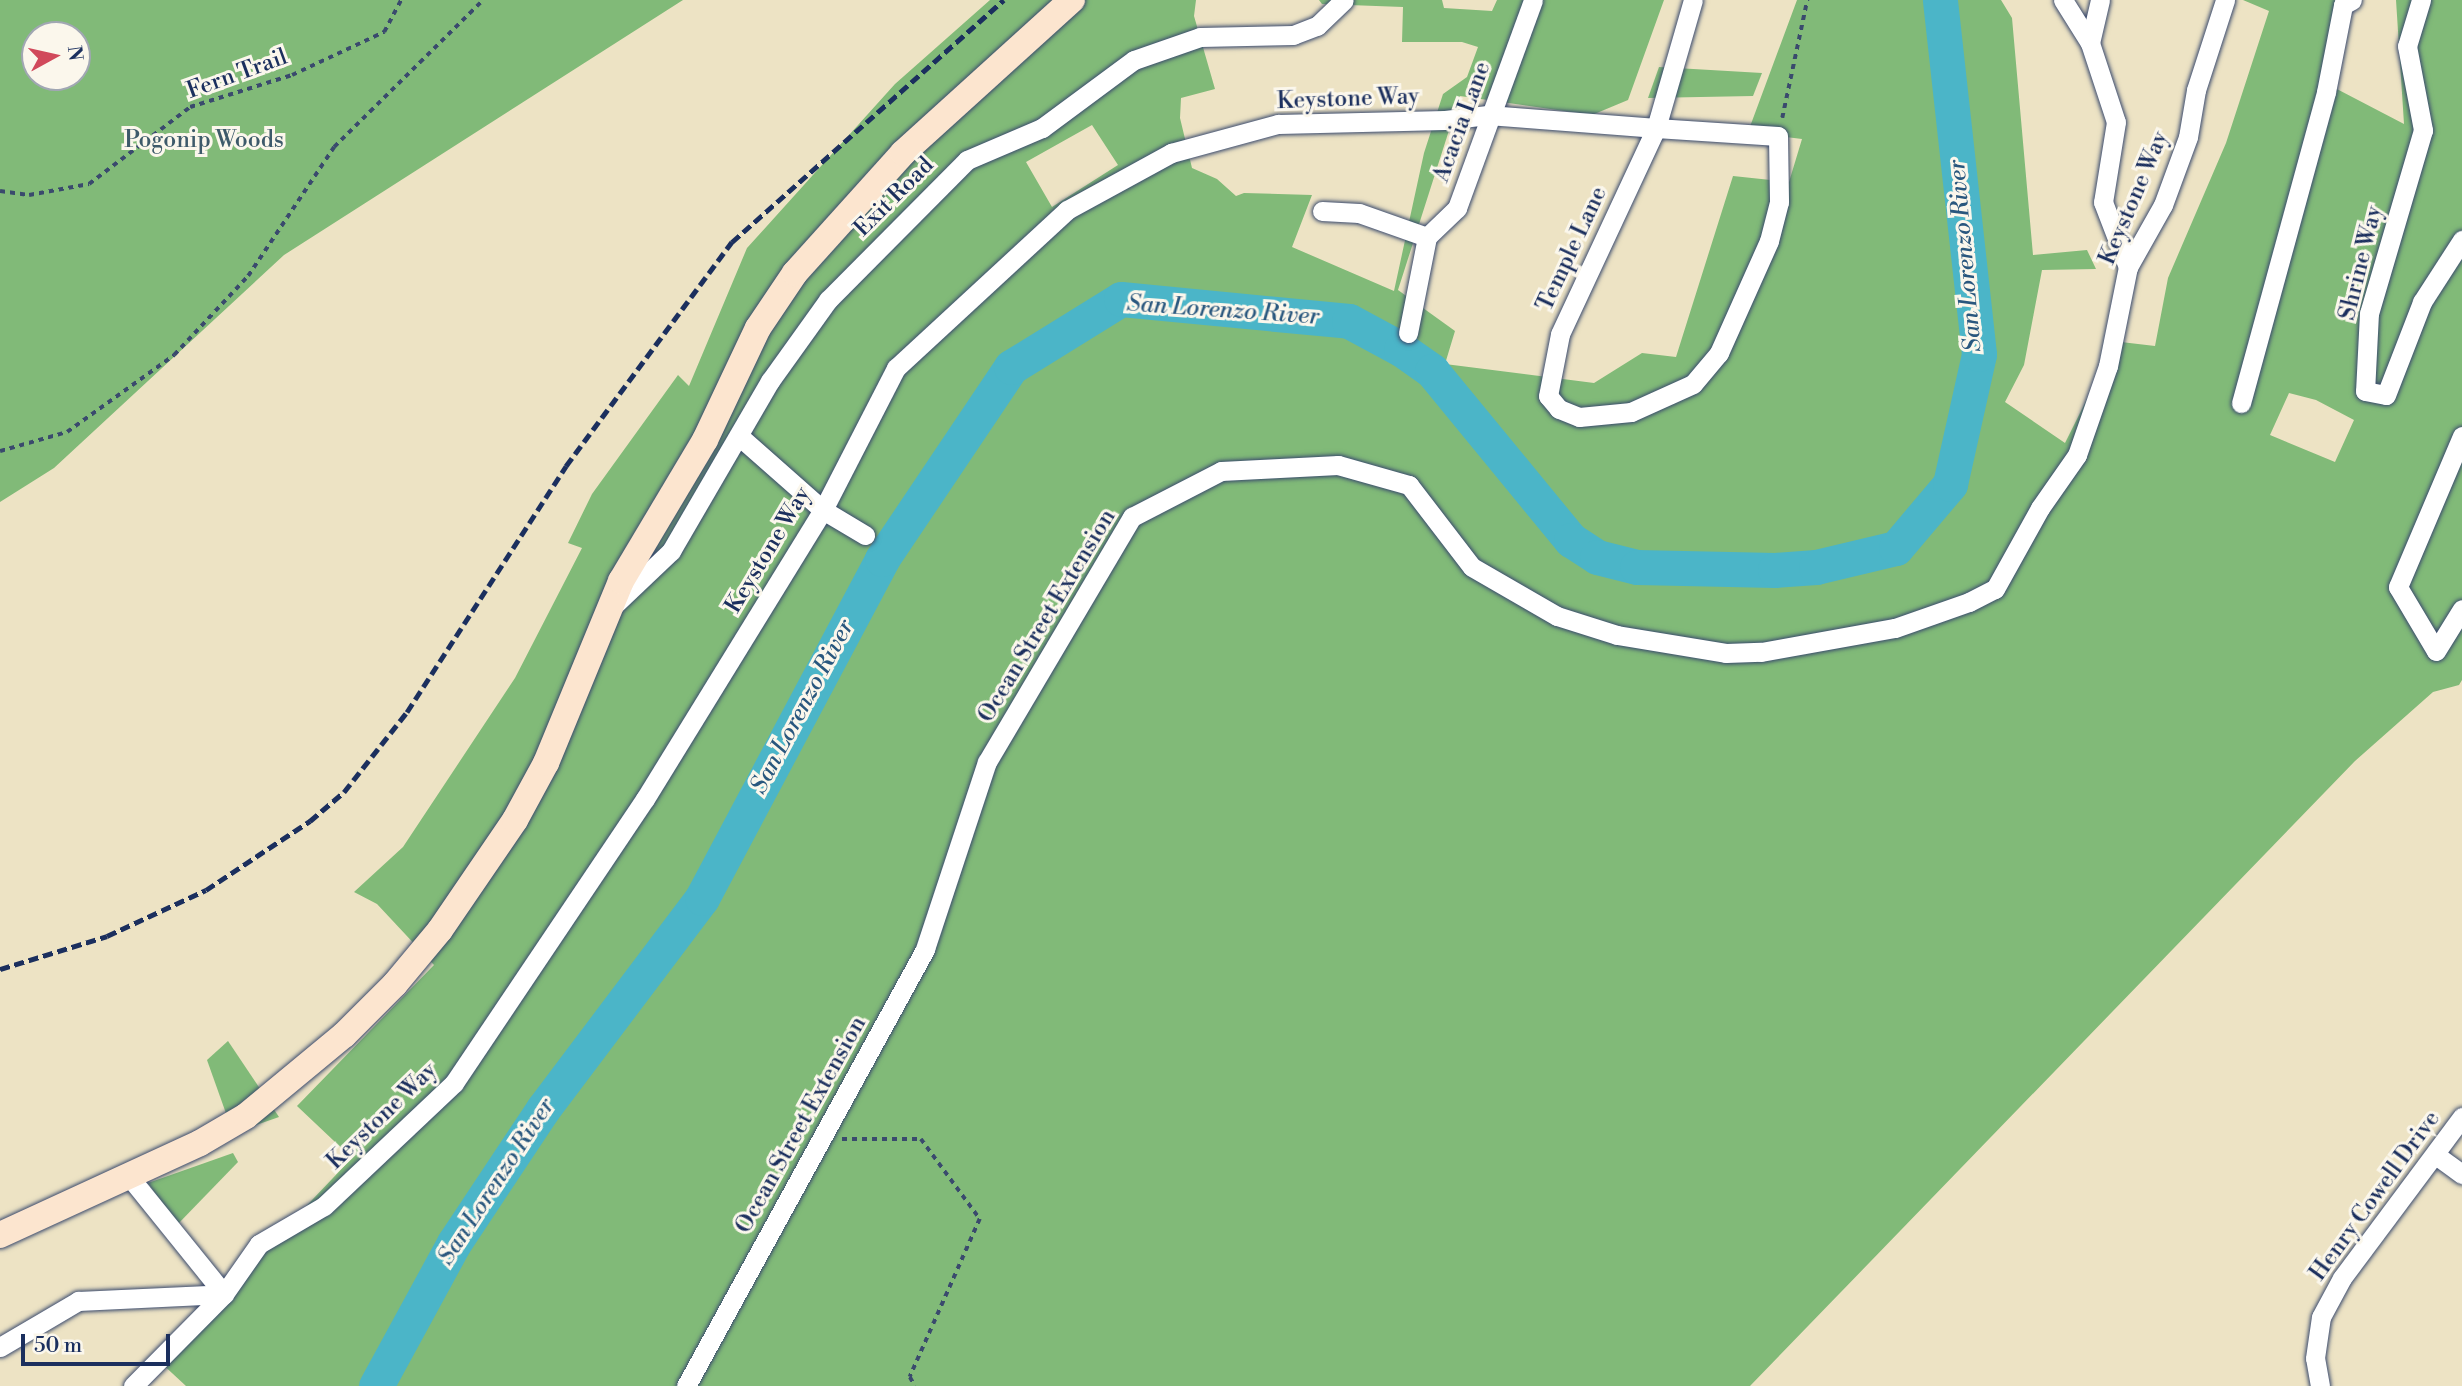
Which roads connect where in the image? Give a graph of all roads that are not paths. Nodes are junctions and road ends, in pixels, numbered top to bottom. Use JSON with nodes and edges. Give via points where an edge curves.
{"nodes":[{"id":1,"x":1072,"y":0,"type":"edge"},
{"id":2,"x":1344,"y":0,"type":"edge"},
{"id":3,"x":1533,"y":0,"type":"edge"},
{"id":4,"x":1693,"y":0,"type":"edge"},
{"id":5,"x":2063,"y":0,"type":"edge"},
{"id":6,"x":2100,"y":0,"type":"edge"},
{"id":7,"x":2225,"y":0,"type":"edge"},
{"id":8,"x":2352,"y":0,"type":"edge"},
{"id":9,"x":2421,"y":0,"type":"edge"},
{"id":10,"x":2090,"y":43,"type":"junction"},
{"id":11,"x":1488,"y":115,"type":"junction"},
{"id":12,"x":1656,"y":128,"type":"junction"},
{"id":13,"x":1322,"y":211,"type":"dead end"},
{"id":14,"x":1427,"y":237,"type":"junction"},
{"id":15,"x":2462,"y":240,"type":"edge"},
{"id":16,"x":2128,"y":267,"type":"junction"},
{"id":17,"x":1409,"y":333,"type":"dead end"},
{"id":18,"x":1548,"y":396,"type":"joint"},
{"id":19,"x":2241,"y":403,"type":"dead end"},
{"id":20,"x":740,"y":436,"type":"junction"},
{"id":21,"x":2462,"y":436,"type":"edge"},
{"id":22,"x":2077,"y":455,"type":"joint"},
{"id":23,"x":823,"y":510,"type":"junction"},
{"id":24,"x":865,"y":535,"type":"dead end"},
{"id":25,"x":610,"y":609,"type":"junction"},
{"id":26,"x":2462,"y":609,"type":"edge"},
{"id":27,"x":2462,"y":1117,"type":"edge"},
{"id":28,"x":2437,"y":1156,"type":"junction"},
{"id":29,"x":2462,"y":1174,"type":"edge"},
{"id":30,"x":128,"y":1175,"type":"junction"},
{"id":31,"x":0,"y":1235,"type":"edge"},
{"id":32,"x":224,"y":1294,"type":"junction"},
{"id":33,"x":0,"y":1347,"type":"edge"},
{"id":34,"x":133,"y":1386,"type":"edge"},
{"id":35,"x":685,"y":1386,"type":"edge"},
{"id":36,"x":2320,"y":1386,"type":"edge"}],
"edges":[{"from":1,"to":25,"type":"main road","via":[[903,153],[794,273],[758,328],[705,440],[621,580]]},
{"from":2,"to":20,"type":"street","name":"Exit Road","via":[[1317,26],[1293,35],[1200,37],[1167,46],[1099,81],[1042,128],[967,160],[828,300],[788,353]]},
{"from":3,"to":11,"type":"street","name":"Acacia Lane"},
{"from":4,"to":12,"type":"street"},
{"from":5,"to":10,"type":"street"},
{"from":6,"to":10,"type":"street"},
{"from":7,"to":16,"type":"street","name":"Keystone Way","via":[[2196,90],[2188,137],[2162,205]]},
{"from":8,"to":19,"type":"street","via":[[2343,5],[2326,92]]},
{"from":9,"to":15,"type":"street","name":"Shrine Way","via":[[2407,46],[2423,130],[2369,313],[2365,391],[2386,395],[2421,302]]},
{"from":10,"to":16,"type":"street","via":[[2116,122],[2103,202]]},
{"from":11,"to":12,"type":"street","name":"Keystone Way"},
{"from":11,"to":14,"type":"street","name":"Acacia Lane","via":[[1457,208]]},
{"from":11,"to":23,"type":"street","name":"Keystone Way","via":[[1278,124],[1171,153],[1067,210],[896,368]]},
{"from":12,"to":18,"type":"street","name":"Temple Lane","via":[[1560,334]]},
{"from":12,"to":18,"type":"street","name":"Keystone Way","via":[[1778,136],[1779,202],[1769,242],[1719,353],[1693,384],[1630,412],[1579,417],[1559,409]]},
{"from":13,"to":14,"type":"street","via":[[1359,213]]},
{"from":14,"to":17,"type":"street"},
{"from":16,"to":22,"type":"street","name":"Keystone Way","via":[[2108,366]]},
{"from":20,"to":23,"type":"street"},
{"from":20,"to":25,"type":"street","name":"Exit Road","via":[[671,551]]},
{"from":21,"to":26,"type":"street","via":[[2398,587],[2436,651]]},
{"from":22,"to":35,"type":"street","name":"Ocean Street Extension","via":[[2040,508],[1995,589],[1895,628],[1760,652],[1726,653],[1617,635],[1557,616],[1472,567],[1409,485],[1338,465],[1221,471],[1132,517],[987,762],[925,949]]},
{"from":23,"to":24,"type":"street"},
{"from":23,"to":32,"type":"street","name":"Keystone Way","via":[[645,799],[454,1083],[324,1206],[259,1244]]},
{"from":25,"to":30,"type":"main road","via":[[546,763],[515,820],[440,930],[395,984],[344,1035],[246,1116],[200,1143]]},
{"from":27,"to":28,"type":"street","name":"Henry Cowell Drive"},
{"from":28,"to":29,"type":"street"},
{"from":28,"to":36,"type":"street","name":"Henry Cowell Drive","via":[[2342,1278],[2321,1317],[2315,1358]]},
{"from":30,"to":31,"type":"main road"},
{"from":30,"to":32,"type":"street"},
{"from":32,"to":33,"type":"street","via":[[78,1301]]},
{"from":32,"to":34,"type":"street","name":"Keystone Way"}]}
